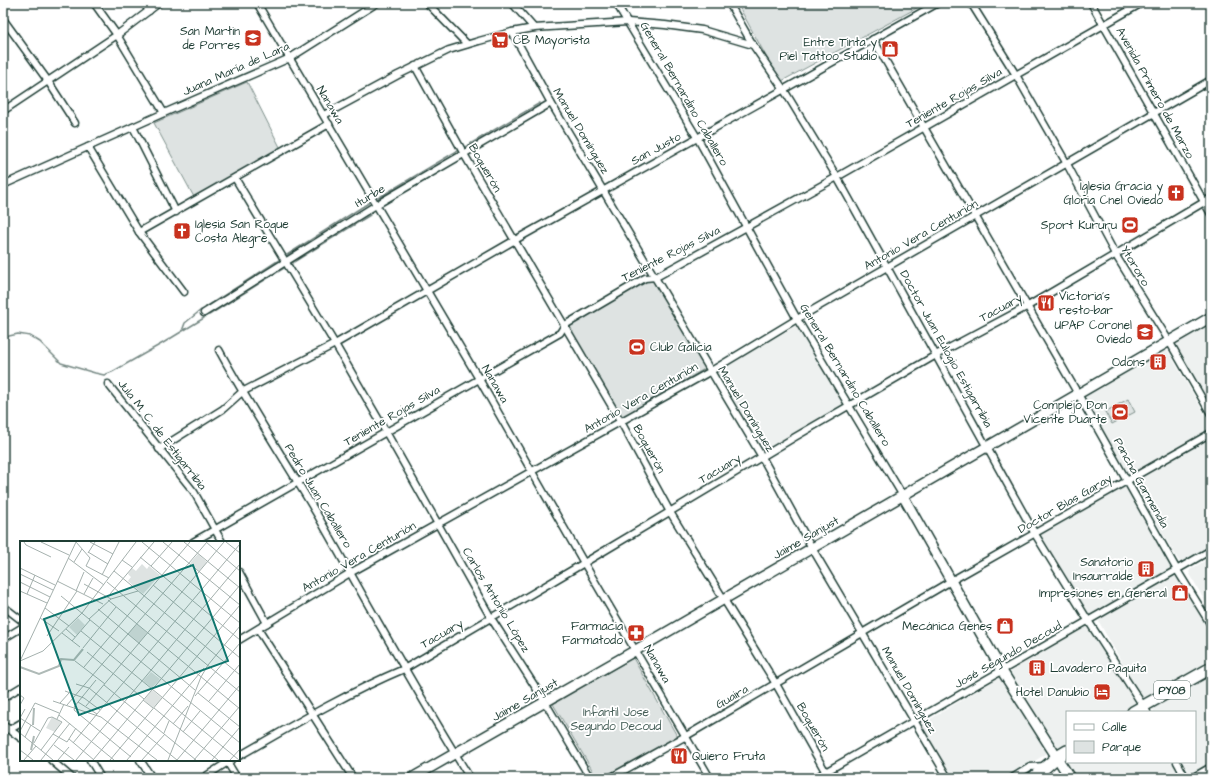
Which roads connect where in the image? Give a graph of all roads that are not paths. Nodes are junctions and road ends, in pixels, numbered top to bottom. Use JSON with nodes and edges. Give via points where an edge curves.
{"nodes":[{"id":1,"x":94,"y":3,"type":"edge"},
{"id":2,"x":144,"y":3,"type":"edge"},
{"id":3,"x":159,"y":3,"type":"edge"},
{"id":4,"x":258,"y":3,"type":"edge"},
{"id":5,"x":377,"y":3,"type":"edge"},
{"id":6,"x":427,"y":3,"type":"edge"},
{"id":7,"x":512,"y":3,"type":"edge"},
{"id":8,"x":616,"y":3,"type":"edge"},
{"id":9,"x":729,"y":3,"type":"edge"},
{"id":10,"x":938,"y":3,"type":"edge"},
{"id":11,"x":971,"y":3,"type":"edge"},
{"id":12,"x":1091,"y":3,"type":"edge"},
{"id":13,"x":1142,"y":3,"type":"edge"},
{"id":14,"x":149,"y":11,"type":"junction"},
{"id":15,"x":3,"y":18,"type":"edge"},
{"id":16,"x":628,"y":22,"type":"junction"},
{"id":17,"x":1104,"y":25,"type":"junction"},
{"id":18,"x":534,"y":28,"type":"junction"},
{"id":19,"x":512,"y":32,"type":"junction"},
{"id":20,"x":116,"y":35,"type":"junction"},
{"id":21,"x":873,"y":39,"type":"junction"},
{"id":22,"x":467,"y":44,"type":"junction"},
{"id":23,"x":753,"y":44,"type":"junction"},
{"id":24,"x":290,"y":58,"type":"junction"},
{"id":25,"x":415,"y":66,"type":"junction"},
{"id":26,"x":1016,"y":75,"type":"junction"},
{"id":27,"x":1211,"y":80,"type":"edge"},
{"id":28,"x":48,"y":81,"type":"junction"},
{"id":29,"x":784,"y":90,"type":"junction"},
{"id":30,"x":551,"y":103,"type":"junction"},
{"id":31,"x":3,"y":111,"type":"edge"},
{"id":32,"x":164,"y":113,"type":"junction"},
{"id":33,"x":1154,"y":114,"type":"junction"},
{"id":34,"x":324,"y":116,"type":"junction"},
{"id":35,"x":74,"y":123,"type":"dead end"},
{"id":36,"x":329,"y":124,"type":"junction"},
{"id":37,"x":133,"y":127,"type":"junction"},
{"id":38,"x":924,"y":127,"type":"junction"},
{"id":39,"x":698,"y":139,"type":"junction"},
{"id":40,"x":88,"y":147,"type":"junction"},
{"id":41,"x":464,"y":154,"type":"junction"},
{"id":42,"x":1067,"y":164,"type":"junction"},
{"id":43,"x":837,"y":177,"type":"junction"},
{"id":44,"x":234,"y":178,"type":"junction"},
{"id":45,"x":3,"y":185,"type":"edge"},
{"id":46,"x":604,"y":191,"type":"junction"},
{"id":47,"x":1211,"y":198,"type":"edge"},
{"id":48,"x":1204,"y":202,"type":"junction"},
{"id":49,"x":376,"y":205,"type":"junction"},
{"id":50,"x":176,"y":212,"type":"junction"},
{"id":51,"x":1211,"y":214,"type":"edge"},
{"id":52,"x":975,"y":217,"type":"junction"},
{"id":53,"x":747,"y":227,"type":"junction"},
{"id":54,"x":140,"y":232,"type":"junction"},
{"id":55,"x":515,"y":240,"type":"junction"},
{"id":56,"x":1115,"y":254,"type":"junction"},
{"id":57,"x":286,"y":262,"type":"junction"},
{"id":58,"x":888,"y":266,"type":"junction"},
{"id":59,"x":656,"y":277,"type":"junction"},
{"id":60,"x":428,"y":291,"type":"junction"},
{"id":61,"x":184,"y":292,"type":"dead end"},
{"id":62,"x":1028,"y":306,"type":"junction"},
{"id":63,"x":204,"y":313,"type":"dead end"},
{"id":64,"x":1211,"y":317,"type":"edge"},
{"id":65,"x":797,"y":319,"type":"junction"},
{"id":66,"x":565,"y":325,"type":"junction"},
{"id":67,"x":1169,"y":341,"type":"junction"},
{"id":68,"x":335,"y":344,"type":"junction"},
{"id":69,"x":219,"y":350,"type":"dead end"},
{"id":70,"x":936,"y":356,"type":"junction"},
{"id":71,"x":711,"y":371,"type":"junction"},
{"id":72,"x":479,"y":379,"type":"junction"},
{"id":73,"x":108,"y":384,"type":"dead end"},
{"id":74,"x":242,"y":392,"type":"junction"},
{"id":75,"x":1078,"y":394,"type":"junction"},
{"id":76,"x":850,"y":406,"type":"junction"},
{"id":77,"x":1211,"y":414,"type":"edge"},
{"id":78,"x":621,"y":422,"type":"junction"},
{"id":79,"x":386,"y":432,"type":"junction"},
{"id":80,"x":1211,"y":433,"type":"edge"},
{"id":81,"x":986,"y":447,"type":"junction"},
{"id":82,"x":159,"y":448,"type":"junction"},
{"id":83,"x":762,"y":457,"type":"junction"},
{"id":84,"x":533,"y":471,"type":"junction"},
{"id":85,"x":1128,"y":480,"type":"junction"},
{"id":86,"x":298,"y":482,"type":"junction"},
{"id":87,"x":903,"y":496,"type":"junction"},
{"id":88,"x":670,"y":512,"type":"junction"},
{"id":89,"x":438,"y":524,"type":"junction"},
{"id":90,"x":215,"y":529,"type":"junction"},
{"id":91,"x":1035,"y":534,"type":"junction"},
{"id":92,"x":195,"y":541,"type":"edge"},
{"id":93,"x":221,"y":541,"type":"edge"},
{"id":94,"x":812,"y":548,"type":"junction"},
{"id":95,"x":1211,"y":550,"type":"edge"},
{"id":96,"x":584,"y":563,"type":"junction"},
{"id":97,"x":1177,"y":570,"type":"junction"},
{"id":98,"x":350,"y":573,"type":"junction"},
{"id":99,"x":240,"y":574,"type":"edge"},
{"id":100,"x":951,"y":581,"type":"junction"},
{"id":101,"x":725,"y":599,"type":"junction"},
{"id":102,"x":3,"y":606,"type":"edge"},
{"id":103,"x":491,"y":618,"type":"junction"},
{"id":104,"x":20,"y":619,"type":"edge"},
{"id":105,"x":1089,"y":622,"type":"junction"},
{"id":106,"x":267,"y":623,"type":"junction"},
{"id":107,"x":1211,"y":625,"type":"edge"},
{"id":108,"x":20,"y":629,"type":"edge"},
{"id":109,"x":258,"y":629,"type":"junction"},
{"id":110,"x":863,"y":633,"type":"junction"},
{"id":111,"x":3,"y":639,"type":"edge"},
{"id":112,"x":240,"y":639,"type":"edge"},
{"id":113,"x":636,"y":650,"type":"junction"},
{"id":114,"x":404,"y":668,"type":"junction"},
{"id":115,"x":1211,"y":668,"type":"edge"},
{"id":116,"x":1002,"y":671,"type":"junction"},
{"id":117,"x":776,"y":684,"type":"junction"},
{"id":118,"x":20,"y":688,"type":"edge"},
{"id":119,"x":3,"y":698,"type":"edge"},
{"id":120,"x":545,"y":702,"type":"junction"},
{"id":121,"x":1145,"y":709,"type":"edge"},
{"id":122,"x":312,"y":714,"type":"junction"},
{"id":123,"x":914,"y":722,"type":"junction"},
{"id":124,"x":20,"y":724,"type":"edge"},
{"id":125,"x":3,"y":726,"type":"edge"},
{"id":126,"x":9,"y":730,"type":"junction"},
{"id":127,"x":686,"y":736,"type":"junction"},
{"id":128,"x":20,"y":737,"type":"edge"},
{"id":129,"x":454,"y":754,"type":"junction"},
{"id":130,"x":1062,"y":754,"type":"edge"},
{"id":131,"x":240,"y":755,"type":"edge"},
{"id":132,"x":52,"y":761,"type":"edge"},
{"id":133,"x":91,"y":761,"type":"edge"},
{"id":134,"x":141,"y":761,"type":"edge"},
{"id":135,"x":228,"y":761,"type":"edge"},
{"id":136,"x":1178,"y":763,"type":"edge"},
{"id":137,"x":1047,"y":766,"type":"junction"},
{"id":138,"x":1211,"y":767,"type":"edge"},
{"id":139,"x":826,"y":772,"type":"junction"},
{"id":140,"x":72,"y":778,"type":"edge"},
{"id":141,"x":102,"y":778,"type":"edge"},
{"id":142,"x":152,"y":778,"type":"edge"},
{"id":143,"x":203,"y":778,"type":"edge"},
{"id":144,"x":237,"y":778,"type":"edge"},
{"id":145,"x":353,"y":778,"type":"edge"},
{"id":146,"x":412,"y":778,"type":"edge"},
{"id":147,"x":470,"y":778,"type":"edge"},
{"id":148,"x":590,"y":778,"type":"edge"},
{"id":149,"x":610,"y":778,"type":"edge"},
{"id":150,"x":710,"y":778,"type":"edge"},
{"id":151,"x":815,"y":778,"type":"edge"},
{"id":152,"x":829,"y":778,"type":"edge"},
{"id":153,"x":948,"y":778,"type":"edge"},
{"id":154,"x":1012,"y":778,"type":"edge"},
{"id":155,"x":1033,"y":778,"type":"edge"},
{"id":156,"x":1070,"y":778,"type":"edge"},
{"id":157,"x":1186,"y":778,"type":"edge"},
{"id":158,"x":1192,"y":778,"type":"edge"}],
"edges":[{"from":1,"to":20,"type":"street"},
{"from":2,"to":14,"type":"street"},
{"from":3,"to":14,"type":"street"},
{"from":4,"to":24,"type":"street","name":"Nanawa"},
{"from":5,"to":24,"type":"street","name":"Juana María de Lara"},
{"from":6,"to":22,"type":"street"},
{"from":7,"to":18,"type":"street"},
{"from":8,"to":16,"type":"street","name":"General Bernardino Caballero"},
{"from":9,"to":23,"type":"street","name":"Doctor Juan Eulogio Estigarribia"},
{"from":10,"to":21,"type":"street","name":"San Justo"},
{"from":11,"to":26,"type":"street","name":"Ytororo"},
{"from":12,"to":17,"type":"street","name":"Avenida Primero de Marzo"},
{"from":13,"to":17,"type":"street","name":"Teniente Rojas Silva"},
{"from":14,"to":20,"type":"street"},
{"from":15,"to":28,"type":"street"},
{"from":16,"to":18,"type":"street"},
{"from":16,"to":23,"type":"street","via":[[702,30]]},
{"from":16,"to":39,"type":"street","name":"General Bernardino Caballero"},
{"from":17,"to":26,"type":"street","name":"Teniente Rojas Silva"},
{"from":17,"to":33,"type":"street","name":"Avenida Primero de Marzo"},
{"from":18,"to":19,"type":"street"},
{"from":19,"to":22,"type":"street"},
{"from":19,"to":30,"type":"street","name":"Manuel Domínguez"},
{"from":20,"to":28,"type":"street"},
{"from":20,"to":32,"type":"street"},
{"from":21,"to":29,"type":"street","name":"San Justo"},
{"from":21,"to":38,"type":"street","name":"Pancha Garmendia"},
{"from":22,"to":25,"type":"street"},
{"from":23,"to":29,"type":"street","name":"Doctor Juan Eulogio Estigarribia"},
{"from":24,"to":32,"type":"street","name":"Juana María de Lara"},
{"from":24,"to":34,"type":"street","name":"Nanawa"},
{"from":25,"to":34,"type":"street"},
{"from":25,"to":41,"type":"street","name":"Boquerón"},
{"from":26,"to":38,"type":"street","name":"Teniente Rojas Silva"},
{"from":26,"to":42,"type":"street","name":"Ytororo"},
{"from":27,"to":33,"type":"street","name":"Antonio Vera Centurión"},
{"from":28,"to":31,"type":"street"},
{"from":28,"to":35,"type":"street"},
{"from":29,"to":39,"type":"street","name":"San Justo"},
{"from":29,"to":43,"type":"street","name":"Doctor Juan Eulogio Estigarribia"},
{"from":30,"to":41,"type":"street","name":"Iturbe"},
{"from":30,"to":46,"type":"street","name":"Manuel Domínguez"},
{"from":32,"to":37,"type":"street","name":"Juana María de Lara"},
{"from":33,"to":42,"type":"street","name":"Antonio Vera Centurión"},
{"from":33,"to":48,"type":"street","name":"Avenida Primero de Marzo"},
{"from":34,"to":36,"type":"street","name":"Nanawa"},
{"from":36,"to":44,"type":"street"},
{"from":36,"to":49,"type":"street","name":"Nanawa"},
{"from":37,"to":40,"type":"street","name":"Juana María de Lara"},
{"from":37,"to":50,"type":"street"},
{"from":38,"to":43,"type":"street","name":"Teniente Rojas Silva"},
{"from":38,"to":52,"type":"street","name":"Pancha Garmendia"},
{"from":39,"to":46,"type":"street","name":"San Justo"},
{"from":39,"to":53,"type":"street","name":"General Bernardino Caballero"},
{"from":40,"to":45,"type":"street","name":"Juana María de Lara"},
{"from":40,"to":54,"type":"street"},
{"from":41,"to":49,"type":"street","name":"Iturbe"},
{"from":41,"to":55,"type":"street","name":"Boquerón"},
{"from":42,"to":52,"type":"street","name":"Antonio Vera Centurión"},
{"from":42,"to":56,"type":"street","name":"Ytororo"},
{"from":43,"to":53,"type":"street","name":"Teniente Rojas Silva"},
{"from":43,"to":58,"type":"street","name":"Doctor Juan Eulogio Estigarribia"},
{"from":44,"to":50,"type":"street"},
{"from":44,"to":57,"type":"street","name":"Carlos Antonio López"},
{"from":46,"to":55,"type":"street","name":"San Justo"},
{"from":46,"to":59,"type":"street","name":"Manuel Domínguez"},
{"from":47,"to":48,"type":"street","name":"Tacuary"},
{"from":48,"to":51,"type":"street","name":"Avenida Primero de Marzo"},
{"from":48,"to":56,"type":"street","name":"Tacuary"},
{"from":49,"to":57,"type":"street","name":"Iturbe"},
{"from":49,"to":60,"type":"street","name":"Nanawa"},
{"from":50,"to":54,"type":"street"},
{"from":52,"to":58,"type":"street","name":"Antonio Vera Centurión"},
{"from":52,"to":62,"type":"street","name":"Pancha Garmendia"},
{"from":53,"to":59,"type":"street","name":"Teniente Rojas Silva"},
{"from":53,"to":65,"type":"street","name":"General Bernardino Caballero"},
{"from":54,"to":61,"type":"street"},
{"from":55,"to":60,"type":"street","name":"San Justo"},
{"from":55,"to":66,"type":"street","name":"Boquerón"},
{"from":56,"to":62,"type":"street","name":"Tacuary"},
{"from":56,"to":67,"type":"street","name":"Ytororo"},
{"from":57,"to":63,"type":"street","name":"Iturbe"},
{"from":57,"to":68,"type":"street","name":"Carlos Antonio López"},
{"from":58,"to":65,"type":"street","name":"Antonio Vera Centurión"},
{"from":58,"to":70,"type":"street","name":"Doctor Juan Eulogio Estigarribia"},
{"from":59,"to":66,"type":"street","name":"Teniente Rojas Silva","via":[[645,278]]},
{"from":59,"to":71,"type":"street","name":"Manuel Domínguez"},
{"from":60,"to":68,"type":"street","name":"San Justo"},
{"from":60,"to":72,"type":"street","name":"Nanawa"},
{"from":62,"to":70,"type":"street","name":"Tacuary"},
{"from":62,"to":75,"type":"street","name":"Pancha Garmendia"},
{"from":64,"to":67,"type":"main road","name":"Jaime Sanjust"},
{"from":65,"to":71,"type":"street","name":"Antonio Vera Centurión"},
{"from":65,"to":76,"type":"street","name":"General Bernardino Caballero"},
{"from":66,"to":72,"type":"street","name":"Teniente Rojas Silva","via":[[560,333]]},
{"from":66,"to":78,"type":"street","name":"Boquerón"},
{"from":67,"to":75,"type":"main road","name":"Jaime Sanjust"},
{"from":67,"to":77,"type":"street","name":"Ytororo"},
{"from":68,"to":74,"type":"street","name":"San Justo"},
{"from":68,"to":79,"type":"street","name":"Carlos Antonio López"},
{"from":69,"to":74,"type":"street","name":"Pedro Juan Caballero"},
{"from":70,"to":76,"type":"street","name":"Tacuary"},
{"from":70,"to":81,"type":"street","name":"Doctor Juan Eulogio Estigarribia"},
{"from":71,"to":78,"type":"street","name":"Antonio Vera Centurión"},
{"from":71,"to":83,"type":"street","name":"Manuel Domínguez"},
{"from":72,"to":79,"type":"street","name":"Teniente Rojas Silva"},
{"from":72,"to":84,"type":"street","name":"Nanawa"},
{"from":73,"to":82,"type":"street","name":"Jula M. C. de Estigarribia"},
{"from":74,"to":82,"type":"street","name":"San Justo","via":[[223,409]]},
{"from":74,"to":86,"type":"street","name":"Pedro Juan Caballero"},
{"from":75,"to":81,"type":"main road","name":"Jaime Sanjust"},
{"from":75,"to":85,"type":"street","name":"Pancha Garmendia"},
{"from":76,"to":83,"type":"street","name":"Tacuary"},
{"from":76,"to":87,"type":"street","name":"General Bernardino Caballero"},
{"from":78,"to":84,"type":"street","name":"Antonio Vera Centurión"},
{"from":78,"to":88,"type":"street","name":"Boquerón"},
{"from":79,"to":86,"type":"street","name":"Teniente Rojas Silva"},
{"from":79,"to":89,"type":"street","name":"Carlos Antonio López"},
{"from":80,"to":85,"type":"street","name":"Doctor Blas Garay"},
{"from":81,"to":87,"type":"main road","name":"Jaime Sanjust"},
{"from":81,"to":91,"type":"street","name":"Doctor Juan Eulogio Estigarribia"},
{"from":82,"to":90,"type":"street","name":"Jula M. C. de Estigarribia","via":[[194,492]]},
{"from":83,"to":88,"type":"street","name":"Tacuary"},
{"from":83,"to":94,"type":"street","name":"Manuel Domínguez"},
{"from":84,"to":89,"type":"street","name":"Antonio Vera Centurión"},
{"from":84,"to":96,"type":"street","name":"Nanawa"},
{"from":85,"to":91,"type":"street","name":"Doctor Blas Garay"},
{"from":85,"to":97,"type":"street","name":"Pancha Garmendia"},
{"from":86,"to":90,"type":"street","name":"Teniente Rojas Silva"},
{"from":86,"to":98,"type":"street","name":"Pedro Juan Caballero"},
{"from":87,"to":94,"type":"main road","name":"Jaime Sanjust"},
{"from":87,"to":100,"type":"main road","name":"General Bernardino Caballero"},
{"from":88,"to":96,"type":"street","name":"Tacuary"},
{"from":88,"to":101,"type":"street","name":"Boquerón"},
{"from":89,"to":98,"type":"street","name":"Antonio Vera Centurión"},
{"from":89,"to":103,"type":"street","name":"Carlos Antonio López"},
{"from":90,"to":92,"type":"street","name":"Teniente Rojas Silva"},
{"from":90,"to":93,"type":"street","name":"Jula M. C. de Estigarribia"},
{"from":91,"to":100,"type":"street","name":"Doctor Blas Garay"},
{"from":91,"to":105,"type":"street","name":"Doctor Juan Eulogio Estigarribia"},
{"from":94,"to":101,"type":"main road","name":"Jaime Sanjust"},
{"from":94,"to":110,"type":"street","name":"Manuel Domínguez"},
{"from":95,"to":97,"type":"street","name":"José Segundo Decoud"},
{"from":96,"to":103,"type":"street","name":"Tacuary"},
{"from":96,"to":113,"type":"street","name":"Nanawa"},
{"from":97,"to":105,"type":"street","name":"José Segundo Decoud"},
{"from":97,"to":107,"type":"street","name":"Pancha Garmendia"},
{"from":98,"to":106,"type":"street","name":"Antonio Vera Centurión"},
{"from":98,"to":114,"type":"street","name":"Pedro Juan Caballero"},
{"from":99,"to":106,"type":"street"},
{"from":100,"to":110,"type":"street","name":"Doctor Blas Garay"},
{"from":100,"to":116,"type":"main road","name":"General Bernardino Caballero"},
{"from":101,"to":113,"type":"main road","name":"Jaime Sanjust"},
{"from":101,"to":117,"type":"street","name":"Boquerón"},
{"from":102,"to":104,"type":"street"},
{"from":103,"to":114,"type":"street","name":"Tacuary"},
{"from":103,"to":120,"type":"street","name":"Carlos Antonio López"},
{"from":105,"to":116,"type":"street","name":"José Segundo Decoud"},
{"from":105,"to":121,"type":"street","name":"Doctor Juan Eulogio Estigarribia"},
{"from":106,"to":109,"type":"street","name":"Antonio Vera Centurión"},
{"from":108,"to":111,"type":"street"},
{"from":109,"to":112,"type":"street","name":"Antonio Vera Centurión"},
{"from":109,"to":122,"type":"street"},
{"from":110,"to":117,"type":"street","name":"Guaira"},
{"from":110,"to":123,"type":"street","name":"Manuel Domínguez"},
{"from":113,"to":120,"type":"main road","name":"Jaime Sanjust"},
{"from":113,"to":127,"type":"street","name":"Nanawa"},
{"from":114,"to":122,"type":"street","name":"Tacuary"},
{"from":114,"to":129,"type":"street","name":"Pedro Juan Caballero"},
{"from":115,"to":121,"type":"highway","number":"PY08"},
{"from":116,"to":123,"type":"street","name":"José Segundo Decoud"},
{"from":116,"to":130,"type":"main road","name":"General Bernardino Caballero"},
{"from":117,"to":127,"type":"street","name":"Guaira"},
{"from":117,"to":139,"type":"street","name":"Boquerón"},
{"from":118,"to":119,"type":"street"},
{"from":120,"to":129,"type":"main road","name":"Jaime Sanjust"},
{"from":120,"to":148,"type":"street","name":"Carlos Antonio López"},
{"from":122,"to":131,"type":"street","name":"Tacuary"},
{"from":122,"to":145,"type":"street"},
{"from":123,"to":139,"type":"street","name":"José Segundo Decoud"},
{"from":123,"to":153,"type":"street","name":"Manuel Domínguez"},
{"from":124,"to":126,"type":"street"},
{"from":125,"to":126,"type":"street"},
{"from":126,"to":128,"type":"street"},
{"from":127,"to":149,"type":"street","name":"Guaira"},
{"from":127,"to":150,"type":"street","name":"Nanawa"},
{"from":129,"to":146,"type":"main road","name":"Jaime Sanjust"},
{"from":129,"to":147,"type":"street","name":"Pedro Juan Caballero"},
{"from":130,"to":137,"type":"highway"},
{"from":130,"to":156,"type":"main road","name":"General Bernardino Caballero"},
{"from":132,"to":140,"type":"street"},
{"from":133,"to":141,"type":"street"},
{"from":134,"to":142,"type":"street"},
{"from":135,"to":143,"type":"street"},
{"from":135,"to":144,"type":"street"},
{"from":136,"to":157,"type":"street"},
{"from":137,"to":154,"type":"street","via":[[1030,767]]},
{"from":137,"to":155,"type":"highway"},
{"from":138,"to":158,"type":"street"},
{"from":139,"to":151,"type":"street","name":"José Segundo Decoud"},
{"from":139,"to":152,"type":"street","name":"Boquerón"}]}
